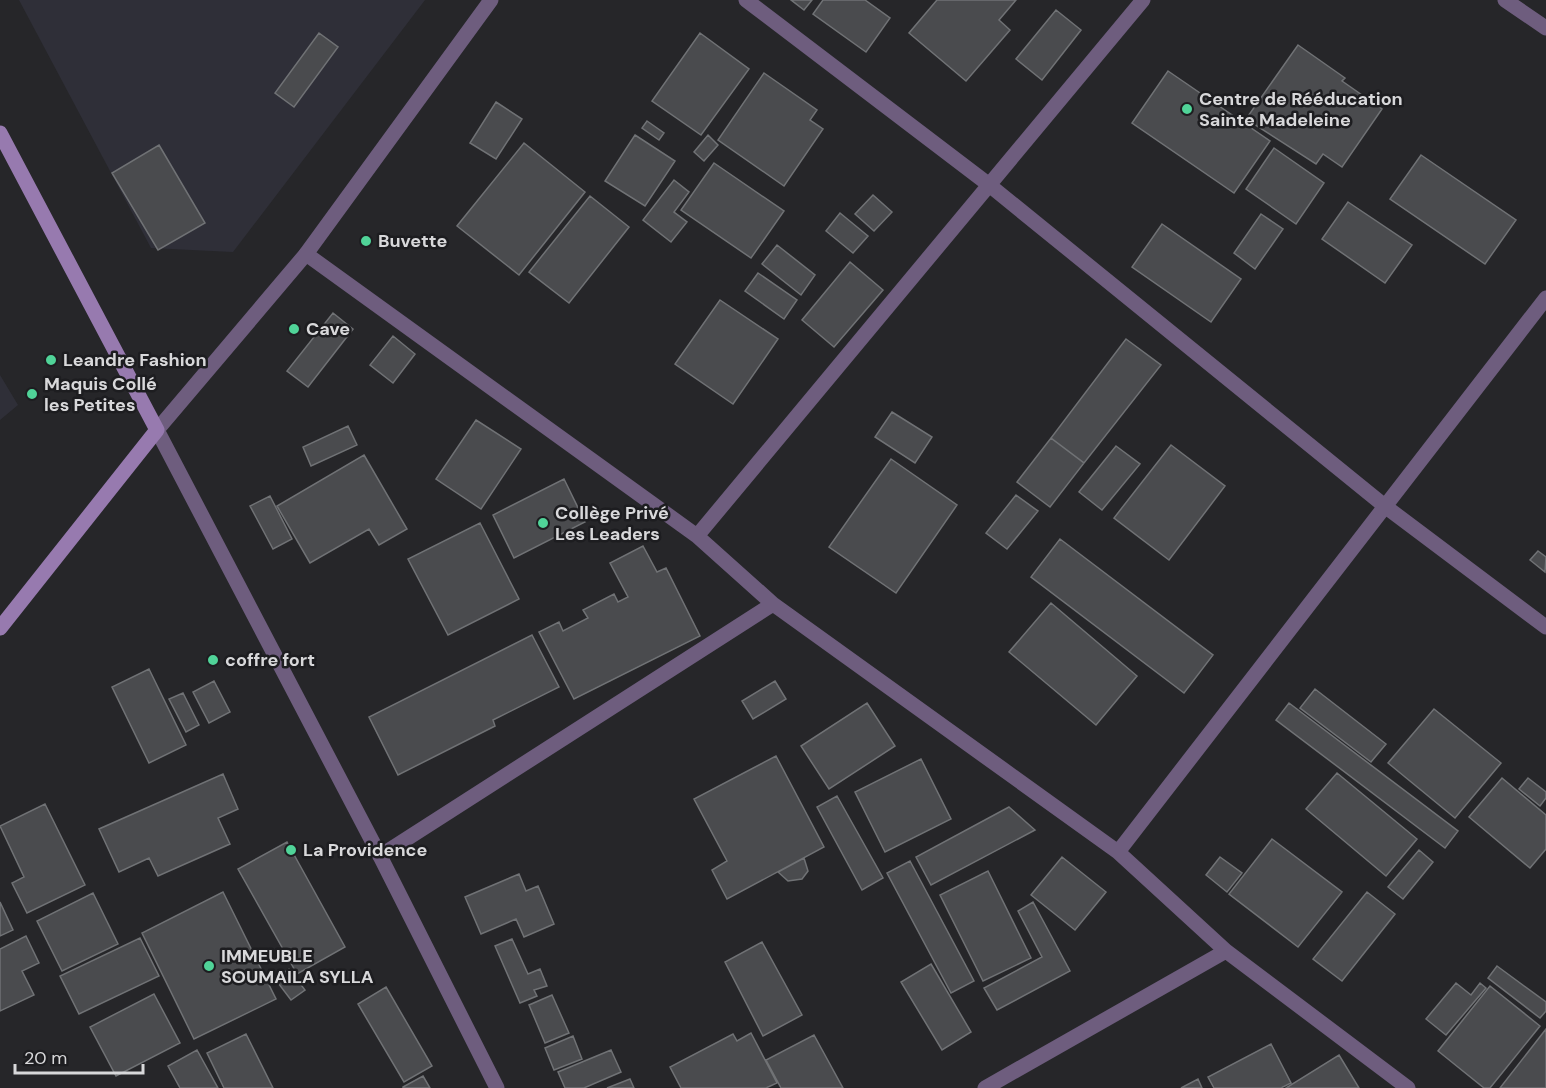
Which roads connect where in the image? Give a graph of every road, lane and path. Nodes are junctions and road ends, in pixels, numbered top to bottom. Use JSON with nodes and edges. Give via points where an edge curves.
{"nodes":[{"id":1,"x":491,"y":0,"type":"edge"},
{"id":2,"x":746,"y":0,"type":"edge"},
{"id":3,"x":1143,"y":0,"type":"edge"},
{"id":4,"x":1505,"y":0,"type":"edge"},
{"id":5,"x":1546,"y":28,"type":"edge"},
{"id":6,"x":0,"y":133,"type":"edge"},
{"id":7,"x":988,"y":184,"type":"junction"},
{"id":8,"x":306,"y":254,"type":"junction"},
{"id":9,"x":1546,"y":298,"type":"edge"},
{"id":10,"x":157,"y":430,"type":"junction"},
{"id":11,"x":1386,"y":507,"type":"junction"},
{"id":12,"x":697,"y":536,"type":"junction"},
{"id":13,"x":773,"y":604,"type":"junction"},
{"id":14,"x":1546,"y":627,"type":"edge"},
{"id":15,"x":0,"y":628,"type":"edge"},
{"id":16,"x":1118,"y":852,"type":"junction"},
{"id":17,"x":380,"y":856,"type":"junction"},
{"id":18,"x":1226,"y":951,"type":"junction"},
{"id":19,"x":497,"y":1088,"type":"edge"},
{"id":20,"x":985,"y":1088,"type":"edge"},
{"id":21,"x":1408,"y":1088,"type":"edge"}],
"edges":[{"from":1,"to":8,"type":"street"},
{"from":2,"to":7,"type":"street"},
{"from":3,"to":7,"type":"street"},
{"from":4,"to":5,"type":"street"},
{"from":6,"to":10,"type":"main road"},
{"from":7,"to":11,"type":"street"},
{"from":7,"to":12,"type":"street"},
{"from":8,"to":10,"type":"street"},
{"from":8,"to":12,"type":"street"},
{"from":9,"to":11,"type":"street"},
{"from":10,"to":15,"type":"main road"},
{"from":10,"to":17,"type":"street"},
{"from":11,"to":14,"type":"street"},
{"from":11,"to":16,"type":"street"},
{"from":12,"to":13,"type":"street"},
{"from":13,"to":16,"type":"street"},
{"from":13,"to":17,"type":"street"},
{"from":16,"to":18,"type":"street"},
{"from":17,"to":19,"type":"street"},
{"from":18,"to":20,"type":"street"},
{"from":18,"to":21,"type":"street"}]}
